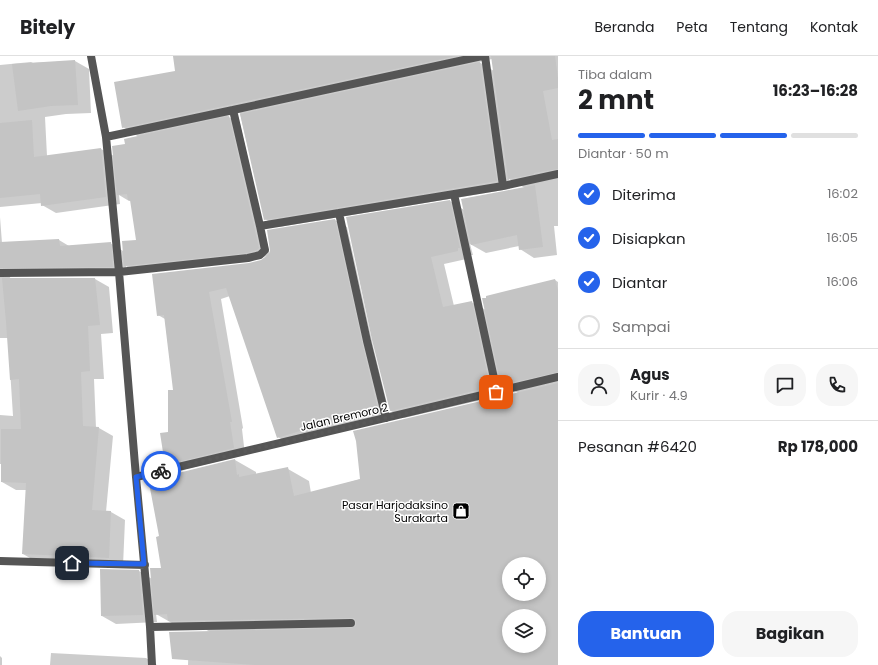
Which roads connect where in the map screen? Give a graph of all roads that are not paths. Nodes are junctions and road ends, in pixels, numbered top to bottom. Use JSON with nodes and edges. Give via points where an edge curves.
{"nodes":[{"id":1,"x":91,"y":56,"type":"edge"},
{"id":2,"x":482,"y":56,"type":"edge"},
{"id":3,"x":485,"y":56,"type":"edge"},
{"id":4,"x":233,"y":110,"type":"junction"},
{"id":5,"x":106,"y":137,"type":"junction"},
{"id":6,"x":558,"y":174,"type":"edge"},
{"id":7,"x":503,"y":186,"type":"junction"},
{"id":8,"x":454,"y":194,"type":"junction"},
{"id":9,"x":339,"y":213,"type":"junction"},
{"id":10,"x":260,"y":226,"type":"junction"},
{"id":11,"x":119,"y":272,"type":"junction"},
{"id":12,"x":0,"y":273,"type":"edge"},
{"id":13,"x":558,"y":377,"type":"edge"},
{"id":14,"x":496,"y":392,"type":"junction"},
{"id":15,"x":386,"y":418,"type":"junction"},
{"id":16,"x":136,"y":477,"type":"junction"},
{"id":17,"x":0,"y":561,"type":"edge"},
{"id":18,"x":144,"y":564,"type":"junction"},
{"id":19,"x":351,"y":623,"type":"dead end"},
{"id":20,"x":150,"y":627,"type":"junction"},
{"id":21,"x":152,"y":665,"type":"edge"}],
"edges":[{"from":1,"to":5,"type":"street"},
{"from":2,"to":4,"type":"street"},
{"from":3,"to":7,"type":"street"},
{"from":4,"to":5,"type":"street"},
{"from":4,"to":10,"type":"street"},
{"from":5,"to":11,"type":"street"},
{"from":6,"to":7,"type":"street"},
{"from":7,"to":8,"type":"street"},
{"from":8,"to":9,"type":"street"},
{"from":8,"to":14,"type":"street"},
{"from":9,"to":10,"type":"street"},
{"from":9,"to":15,"type":"street"},
{"from":10,"to":11,"type":"street","via":[[265,250],[260,255]]},
{"from":11,"to":12,"type":"street"},
{"from":11,"to":16,"type":"street"},
{"from":13,"to":14,"type":"street","name":"Jalan Bremoro 2"},
{"from":14,"to":15,"type":"street","name":"Jalan Bremoro 2"},
{"from":15,"to":16,"type":"street","name":"Jalan Bremoro 2"},
{"from":16,"to":18,"type":"street"},
{"from":17,"to":18,"type":"street"},
{"from":18,"to":20,"type":"street"},
{"from":19,"to":20,"type":"street"},
{"from":20,"to":21,"type":"street"}]}
